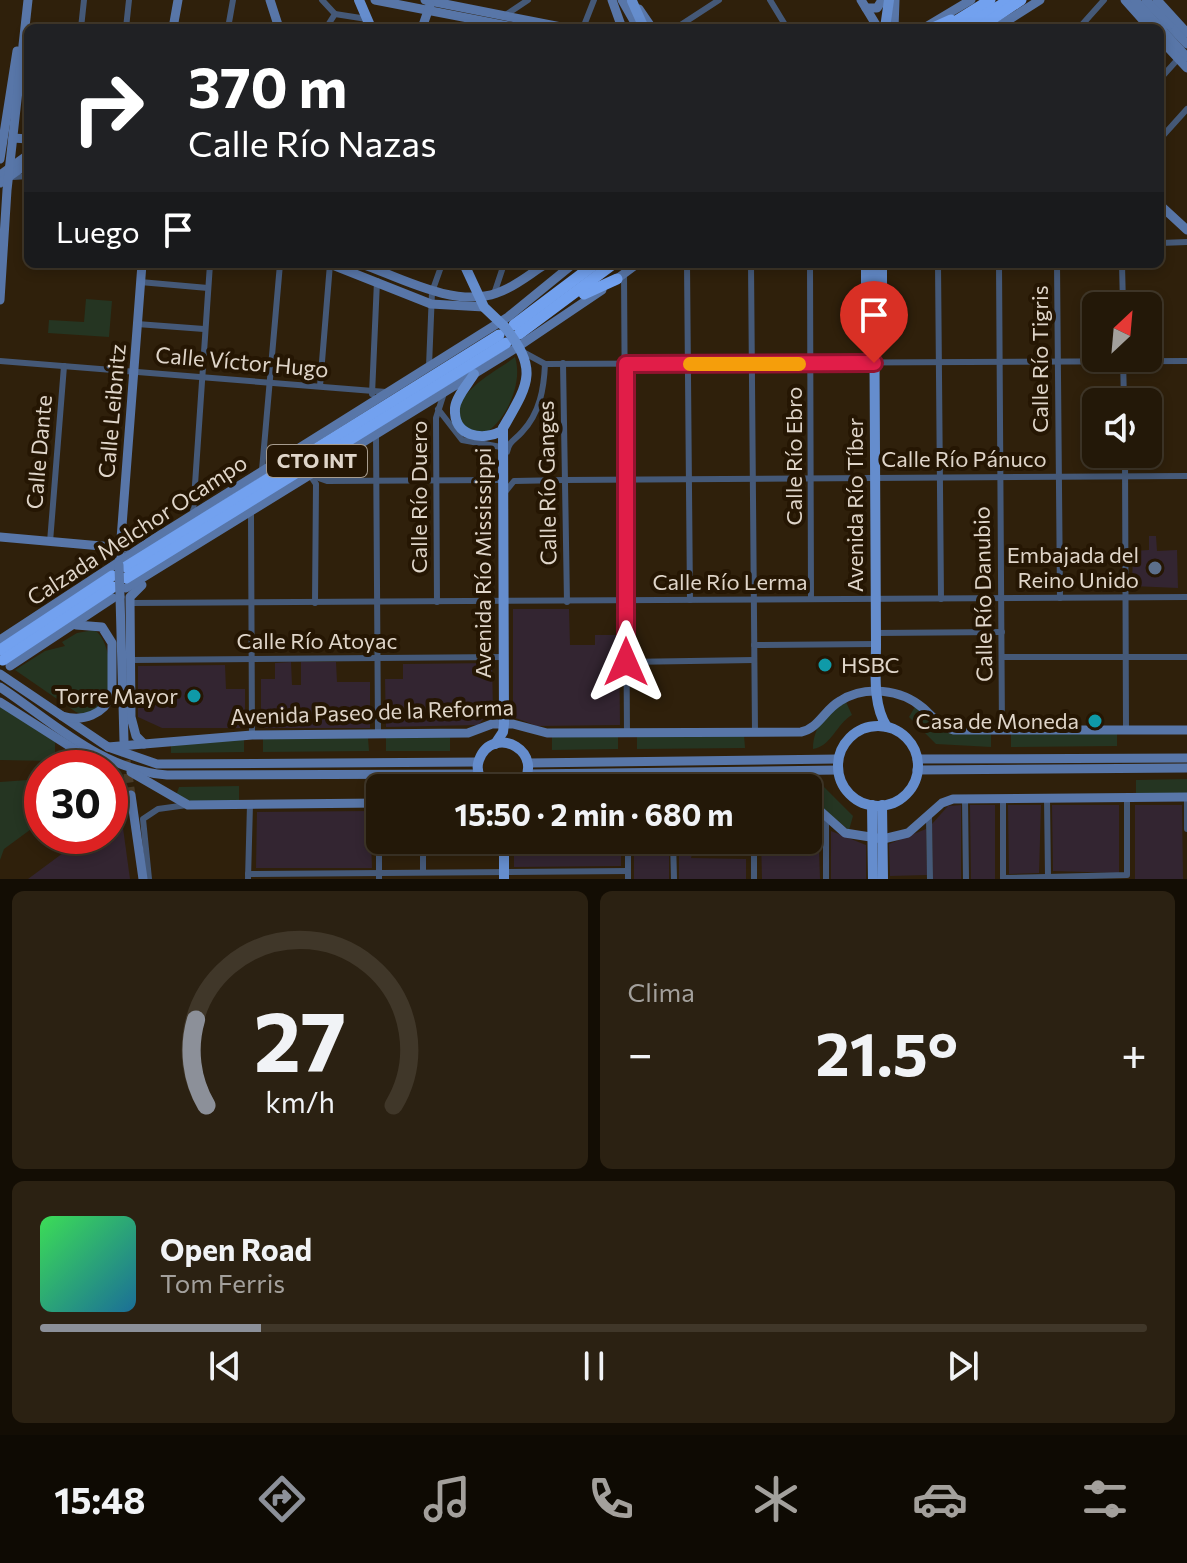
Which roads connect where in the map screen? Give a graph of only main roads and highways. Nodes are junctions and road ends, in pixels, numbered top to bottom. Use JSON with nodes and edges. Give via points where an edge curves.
{"nodes":[{"id":1,"x":21,"y":0,"type":"edge"},
{"id":2,"x":28,"y":0,"type":"edge"},
{"id":3,"x":178,"y":0,"type":"edge"},
{"id":4,"x":270,"y":0,"type":"edge"},
{"id":5,"x":359,"y":0,"type":"edge"},
{"id":6,"x":375,"y":0,"type":"edge"},
{"id":7,"x":612,"y":0,"type":"edge"},
{"id":8,"x":630,"y":0,"type":"edge"},
{"id":9,"x":882,"y":0,"type":"edge"},
{"id":10,"x":889,"y":0,"type":"edge"},
{"id":11,"x":895,"y":0,"type":"edge"},
{"id":12,"x":971,"y":0,"type":"edge"},
{"id":13,"x":990,"y":0,"type":"edge"},
{"id":14,"x":1009,"y":0,"type":"edge"},
{"id":15,"x":1021,"y":0,"type":"edge"},
{"id":16,"x":1040,"y":0,"type":"edge"},
{"id":17,"x":1146,"y":0,"type":"edge"},
{"id":18,"x":1159,"y":1,"type":"edge"},
{"id":19,"x":429,"y":3,"type":"edge"},
{"id":20,"x":1131,"y":3,"type":"edge"},
{"id":21,"x":864,"y":4,"type":"edge"},
{"id":22,"x":963,"y":22,"type":"edge"},
{"id":23,"x":25,"y":24,"type":"edge"},
{"id":24,"x":25,"y":24,"type":"edge"},
{"id":25,"x":174,"y":24,"type":"edge"},
{"id":26,"x":278,"y":24,"type":"edge"},
{"id":27,"x":369,"y":24,"type":"edge"},
{"id":28,"x":423,"y":24,"type":"edge"},
{"id":29,"x":488,"y":24,"type":"edge"},
{"id":30,"x":521,"y":24,"type":"edge"},
{"id":31,"x":621,"y":24,"type":"edge"},
{"id":32,"x":637,"y":24,"type":"edge"},
{"id":33,"x":642,"y":24,"type":"edge"},
{"id":34,"x":649,"y":24,"type":"edge"},
{"id":35,"x":876,"y":24,"type":"edge"},
{"id":36,"x":886,"y":24,"type":"edge"},
{"id":37,"x":894,"y":24,"type":"edge"},
{"id":38,"x":931,"y":24,"type":"edge"},
{"id":39,"x":985,"y":24,"type":"edge"},
{"id":40,"x":1002,"y":24,"type":"edge"},
{"id":41,"x":1143,"y":24,"type":"edge"},
{"id":42,"x":1156,"y":24,"type":"edge"},
{"id":43,"x":1160,"y":24,"type":"edge"},
{"id":44,"x":1164,"y":31,"type":"edge"},
{"id":45,"x":24,"y":32,"type":"edge"},
{"id":46,"x":1187,"y":33,"type":"edge"},
{"id":47,"x":24,"y":36,"type":"edge"},
{"id":48,"x":1187,"y":44,"type":"edge"},
{"id":49,"x":1183,"y":58,"type":"edge"},
{"id":50,"x":1187,"y":68,"type":"edge"},
{"id":51,"x":13,"y":138,"type":"junction"},
{"id":52,"x":24,"y":139,"type":"edge"},
{"id":53,"x":0,"y":159,"type":"edge"},
{"id":54,"x":24,"y":159,"type":"edge"},
{"id":55,"x":24,"y":165,"type":"edge"},
{"id":56,"x":5,"y":177,"type":"edge"},
{"id":57,"x":1164,"y":209,"type":"edge"},
{"id":58,"x":1187,"y":230,"type":"edge"},
{"id":59,"x":142,"y":268,"type":"edge"},
{"id":60,"x":357,"y":268,"type":"edge"},
{"id":61,"x":466,"y":268,"type":"edge"},
{"id":62,"x":539,"y":268,"type":"edge"},
{"id":63,"x":568,"y":268,"type":"edge"},
{"id":64,"x":590,"y":268,"type":"edge"},
{"id":65,"x":608,"y":268,"type":"edge"},
{"id":66,"x":631,"y":268,"type":"edge"},
{"id":67,"x":866,"y":268,"type":"edge"},
{"id":68,"x":882,"y":268,"type":"edge"},
{"id":69,"x":874,"y":270,"type":"edge"},
{"id":70,"x":378,"y":271,"type":"edge"},
{"id":71,"x":620,"y":276,"type":"junction"},
{"id":72,"x":478,"y":296,"type":"junction"},
{"id":73,"x":0,"y":300,"type":"edge"},
{"id":74,"x":558,"y":306,"type":"junction"},
{"id":75,"x":484,"y":307,"type":"junction"},
{"id":76,"x":874,"y":332,"type":"junction"},
{"id":77,"x":510,"y":336,"type":"junction"},
{"id":78,"x":474,"y":374,"type":"junction"},
{"id":79,"x":377,"y":395,"type":"junction"},
{"id":80,"x":502,"y":430,"type":"junction"},
{"id":81,"x":343,"y":431,"type":"junction"},
{"id":82,"x":360,"y":435,"type":"junction"},
{"id":83,"x":332,"y":462,"type":"junction"},
{"id":84,"x":269,"y":500,"type":"junction"},
{"id":85,"x":0,"y":537,"type":"edge"},
{"id":86,"x":119,"y":548,"type":"junction"},
{"id":87,"x":137,"y":550,"type":"junction"},
{"id":88,"x":118,"y":581,"type":"junction"},
{"id":89,"x":87,"y":588,"type":"junction"},
{"id":90,"x":130,"y":605,"type":"junction"},
{"id":91,"x":76,"y":625,"type":"junction"},
{"id":92,"x":0,"y":637,"type":"edge"},
{"id":93,"x":122,"y":652,"type":"junction"},
{"id":94,"x":4,"y":659,"type":"edge"},
{"id":95,"x":2,"y":679,"type":"edge"},
{"id":96,"x":877,"y":696,"type":"junction"},
{"id":97,"x":0,"y":702,"type":"edge"},
{"id":98,"x":52,"y":711,"type":"junction"},
{"id":99,"x":887,"y":727,"type":"junction"},
{"id":100,"x":504,"y":728,"type":"junction"},
{"id":101,"x":865,"y":728,"type":"junction"},
{"id":102,"x":1187,"y":730,"type":"edge"},
{"id":103,"x":124,"y":741,"type":"tunnel mouth"},
{"id":104,"x":144,"y":744,"type":"junction"},
{"id":105,"x":495,"y":744,"type":"junction"},
{"id":106,"x":512,"y":744,"type":"junction"},
{"id":107,"x":108,"y":747,"type":"junction"},
{"id":108,"x":76,"y":750,"type":"edge"},
{"id":109,"x":95,"y":750,"type":"edge"},
{"id":110,"x":1187,"y":758,"type":"edge"},
{"id":111,"x":838,"y":765,"type":"junction"},
{"id":112,"x":917,"y":765,"type":"junction"},
{"id":113,"x":128,"y":767,"type":"edge"},
{"id":114,"x":478,"y":768,"type":"junction"},
{"id":115,"x":528,"y":768,"type":"junction"},
{"id":116,"x":1187,"y":768,"type":"edge"},
{"id":117,"x":128,"y":770,"type":"edge"},
{"id":118,"x":481,"y":774,"type":"edge"},
{"id":119,"x":525,"y":774,"type":"edge"},
{"id":120,"x":131,"y":795,"type":"tunnel mouth"},
{"id":121,"x":1187,"y":799,"type":"edge"},
{"id":122,"x":366,"y":803,"type":"edge"},
{"id":123,"x":877,"y":805,"type":"junction"},
{"id":124,"x":822,"y":814,"type":"edge"},
{"id":125,"x":877,"y":839,"type":"junction"},
{"id":126,"x":504,"y":854,"type":"edge"},
{"id":127,"x":504,"y":876,"type":"edge"},
{"id":128,"x":143,"y":879,"type":"edge"},
{"id":129,"x":873,"y":879,"type":"edge"},
{"id":130,"x":883,"y":879,"type":"edge"}],
"edges":[{"from":1,"to":23,"type":"main road"},
{"from":2,"to":24,"type":"main road"},
{"from":3,"to":25,"type":"main road"},
{"from":4,"to":26,"type":"main road"},
{"from":5,"to":27,"type":"main road"},
{"from":6,"to":19,"type":"main road"},
{"from":7,"to":31,"type":"main road"},
{"from":8,"to":32,"type":"main road"},
{"from":8,"to":33,"type":"main road"},
{"from":8,"to":34,"type":"main road"},
{"from":9,"to":21,"type":"main road","via":[[877,8]]},
{"from":10,"to":36,"type":"main road"},
{"from":11,"to":37,"type":"main road"},
{"from":12,"to":38,"type":"main road"},
{"from":13,"to":22,"type":"highway"},
{"from":14,"to":22,"type":"highway"},
{"from":15,"to":39,"type":"highway"},
{"from":16,"to":40,"type":"main road"},
{"from":17,"to":43,"type":"main road","bridge":true},
{"from":18,"to":20,"type":"main road","via":[[1147,9]]},
{"from":18,"to":46,"type":"main road"},
{"from":19,"to":28,"type":"main road"},
{"from":19,"to":29,"type":"main road"},
{"from":19,"to":30,"type":"main road","via":[[505,16]]},
{"from":20,"to":41,"type":"main road"},
{"from":20,"to":42,"type":"main road","bridge":true},
{"from":21,"to":35,"type":"main road"},
{"from":44,"to":48,"type":"main road"},
{"from":44,"to":49,"type":"main road"},
{"from":45,"to":53,"type":"main road"},
{"from":47,"to":51,"type":"main road"},
{"from":49,"to":50,"type":"main road"},
{"from":51,"to":52,"type":"main road"},
{"from":51,"to":56,"type":"main road"},
{"from":54,"to":56,"type":"main road"},
{"from":55,"to":56,"type":"main road"},
{"from":56,"to":73,"type":"main road"},
{"from":57,"to":58,"type":"main road"},
{"from":59,"to":86,"type":"main road","name":"Calle Leibnitz"},
{"from":60,"to":70,"type":"main road"},
{"from":61,"to":72,"type":"main road"},
{"from":62,"to":72,"type":"main road","via":[[494,294]]},
{"from":63,"to":77,"type":"main road","name":"Calzada Melchor Ocampo","number":"CTO INT"},
{"from":64,"to":77,"type":"highway","number":"CTO INT"},
{"from":65,"to":74,"type":"highway","number":"CTO INT"},
{"from":66,"to":71,"type":"main road","name":"Calzada Melchor Ocampo","number":"CTO INT"},
{"from":67,"to":76,"type":"main road","name":"Avenida Río Tíber","via":[[866,322]]},
{"from":68,"to":76,"type":"main road","via":[[882,322]]},
{"from":69,"to":76,"type":"main road"},
{"from":70,"to":72,"type":"main road","via":[[432,292]]},
{"from":70,"to":75,"type":"main road","via":[[431,304]]},
{"from":71,"to":74,"type":"highway"},
{"from":71,"to":77,"type":"main road","name":"Calzada Melchor Ocampo","number":"CTO INT"},
{"from":72,"to":75,"type":"main road"},
{"from":74,"to":77,"type":"highway","number":"CTO INT"},
{"from":75,"to":77,"type":"main road"},
{"from":76,"to":96,"type":"main road","name":"Avenida Río Tíber"},
{"from":77,"to":78,"type":"main road","name":"Calzada Melchor Ocampo","number":"CTO INT"},
{"from":77,"to":79,"type":"main road","name":"Calzada Melchor Ocampo","number":"CTO INT","via":[[429,366]]},
{"from":77,"to":80,"type":"main road","name":"Avenida Río Mississippi","bridge":true,"via":[[527,371]]},
{"from":77,"to":81,"type":"highway","number":"CTO INT"},
{"from":77,"to":82,"type":"highway","number":"CTO INT"},
{"from":78,"to":80,"type":"main road","via":[[457,400],[459,425],[473,437]]},
{"from":78,"to":83,"type":"main road","name":"Calzada Melchor Ocampo","number":"CTO INT"},
{"from":79,"to":81,"type":"highway"},
{"from":79,"to":87,"type":"main road","name":"Calzada Melchor Ocampo","number":"CTO INT"},
{"from":80,"to":100,"type":"main road","name":"Avenida Río Mississippi"},
{"from":81,"to":88,"type":"highway","number":"CTO INT"},
{"from":82,"to":83,"type":"highway"},
{"from":82,"to":88,"type":"highway","number":"CTO INT"},
{"from":83,"to":84,"type":"main road","name":"Calzada Melchor Ocampo","number":"CTO INT"},
{"from":84,"to":88,"type":"main road","name":"Calzada Melchor Ocampo","number":"CTO INT"},
{"from":84,"to":90,"type":"main road","via":[[134,590]]},
{"from":85,"to":86,"type":"main road"},
{"from":86,"to":87,"type":"main road"},
{"from":86,"to":88,"type":"main road","name":"Calle Leibnitz"},
{"from":87,"to":88,"type":"main road","name":"Calzada Melchor Ocampo","number":"CTO INT"},
{"from":88,"to":89,"type":"highway"},
{"from":88,"to":89,"type":"main road","name":"Calzada Melchor Ocampo","number":"CTO INT"},
{"from":88,"to":91,"type":"main road","name":"Calzada Melchor Ocampo","number":"CTO INT"},
{"from":88,"to":93,"type":"main road","name":"Calle Leibnitz"},
{"from":88,"to":94,"type":"highway","number":"CTO INT"},
{"from":89,"to":92,"type":"main road","name":"Calzada Melchor Ocampo"},
{"from":89,"to":94,"type":"highway","number":"CTO INT"},
{"from":90,"to":93,"type":"main road"},
{"from":90,"to":104,"type":"main road","via":[[132,724]]},
{"from":91,"to":94,"type":"main road","name":"Calzada Melchor Ocampo","number":"CTO INT"},
{"from":91,"to":98,"type":"main road","via":[[102,627],[110,637],[112,694],[100,711],[85,718]]},
{"from":93,"to":103,"type":"main road"},
{"from":95,"to":98,"type":"main road"},
{"from":95,"to":109,"type":"main road"},
{"from":96,"to":99,"type":"main road","name":"Avenida Río Tíber"},
{"from":96,"to":100,"type":"main road","name":"Avenida Paseo de la Reforma","via":[[854,694],[839,701],[812,729],[627,734]]},
{"from":96,"to":101,"type":"main road","name":"Avenida Río Tíber"},
{"from":96,"to":102,"type":"main road","via":[[912,701],[950,730]]},
{"from":97,"to":108,"type":"main road"},
{"from":98,"to":107,"type":"main road"},
{"from":99,"to":101,"type":"main road"},
{"from":99,"to":112,"type":"main road","via":[[909,741]]},
{"from":100,"to":104,"type":"main road","name":"Avenida Paseo de la Reforma","via":[[492,724],[468,733],[252,735]]},
{"from":100,"to":105,"type":"main road"},
{"from":100,"to":106,"type":"main road"},
{"from":101,"to":111,"type":"main road","via":[[846,742]]},
{"from":104,"to":107,"type":"main road","name":"Avenida Paseo de la Reforma"},
{"from":105,"to":106,"type":"main road","name":"Avenida Paseo de la Reforma"},
{"from":105,"to":114,"type":"main road","name":"Avenida Paseo de la Reforma","via":[[485,750]]},
{"from":106,"to":115,"type":"main road","name":"Avenida Paseo de la Reforma","via":[[522,751]]},
{"from":107,"to":114,"type":"main road","via":[[136,760],[170,765]]},
{"from":110,"to":112,"type":"main road"},
{"from":111,"to":115,"type":"main road"},
{"from":111,"to":123,"type":"main road","via":[[850,794]]},
{"from":112,"to":116,"type":"main road"},
{"from":112,"to":123,"type":"main road","via":[[908,791]]},
{"from":113,"to":114,"type":"main road","via":[[167,775]]},
{"from":114,"to":118,"type":"main road"},
{"from":115,"to":119,"type":"main road"},
{"from":117,"to":122,"type":"main road","via":[[188,805]]},
{"from":120,"to":128,"type":"main road"},
{"from":121,"to":125,"type":"main road","via":[[948,800],[908,833]]},
{"from":123,"to":125,"type":"main road"},
{"from":124,"to":125,"type":"main road","via":[[845,833]]},
{"from":125,"to":129,"type":"main road"},
{"from":125,"to":130,"type":"main road"},
{"from":126,"to":127,"type":"main road"}]}
